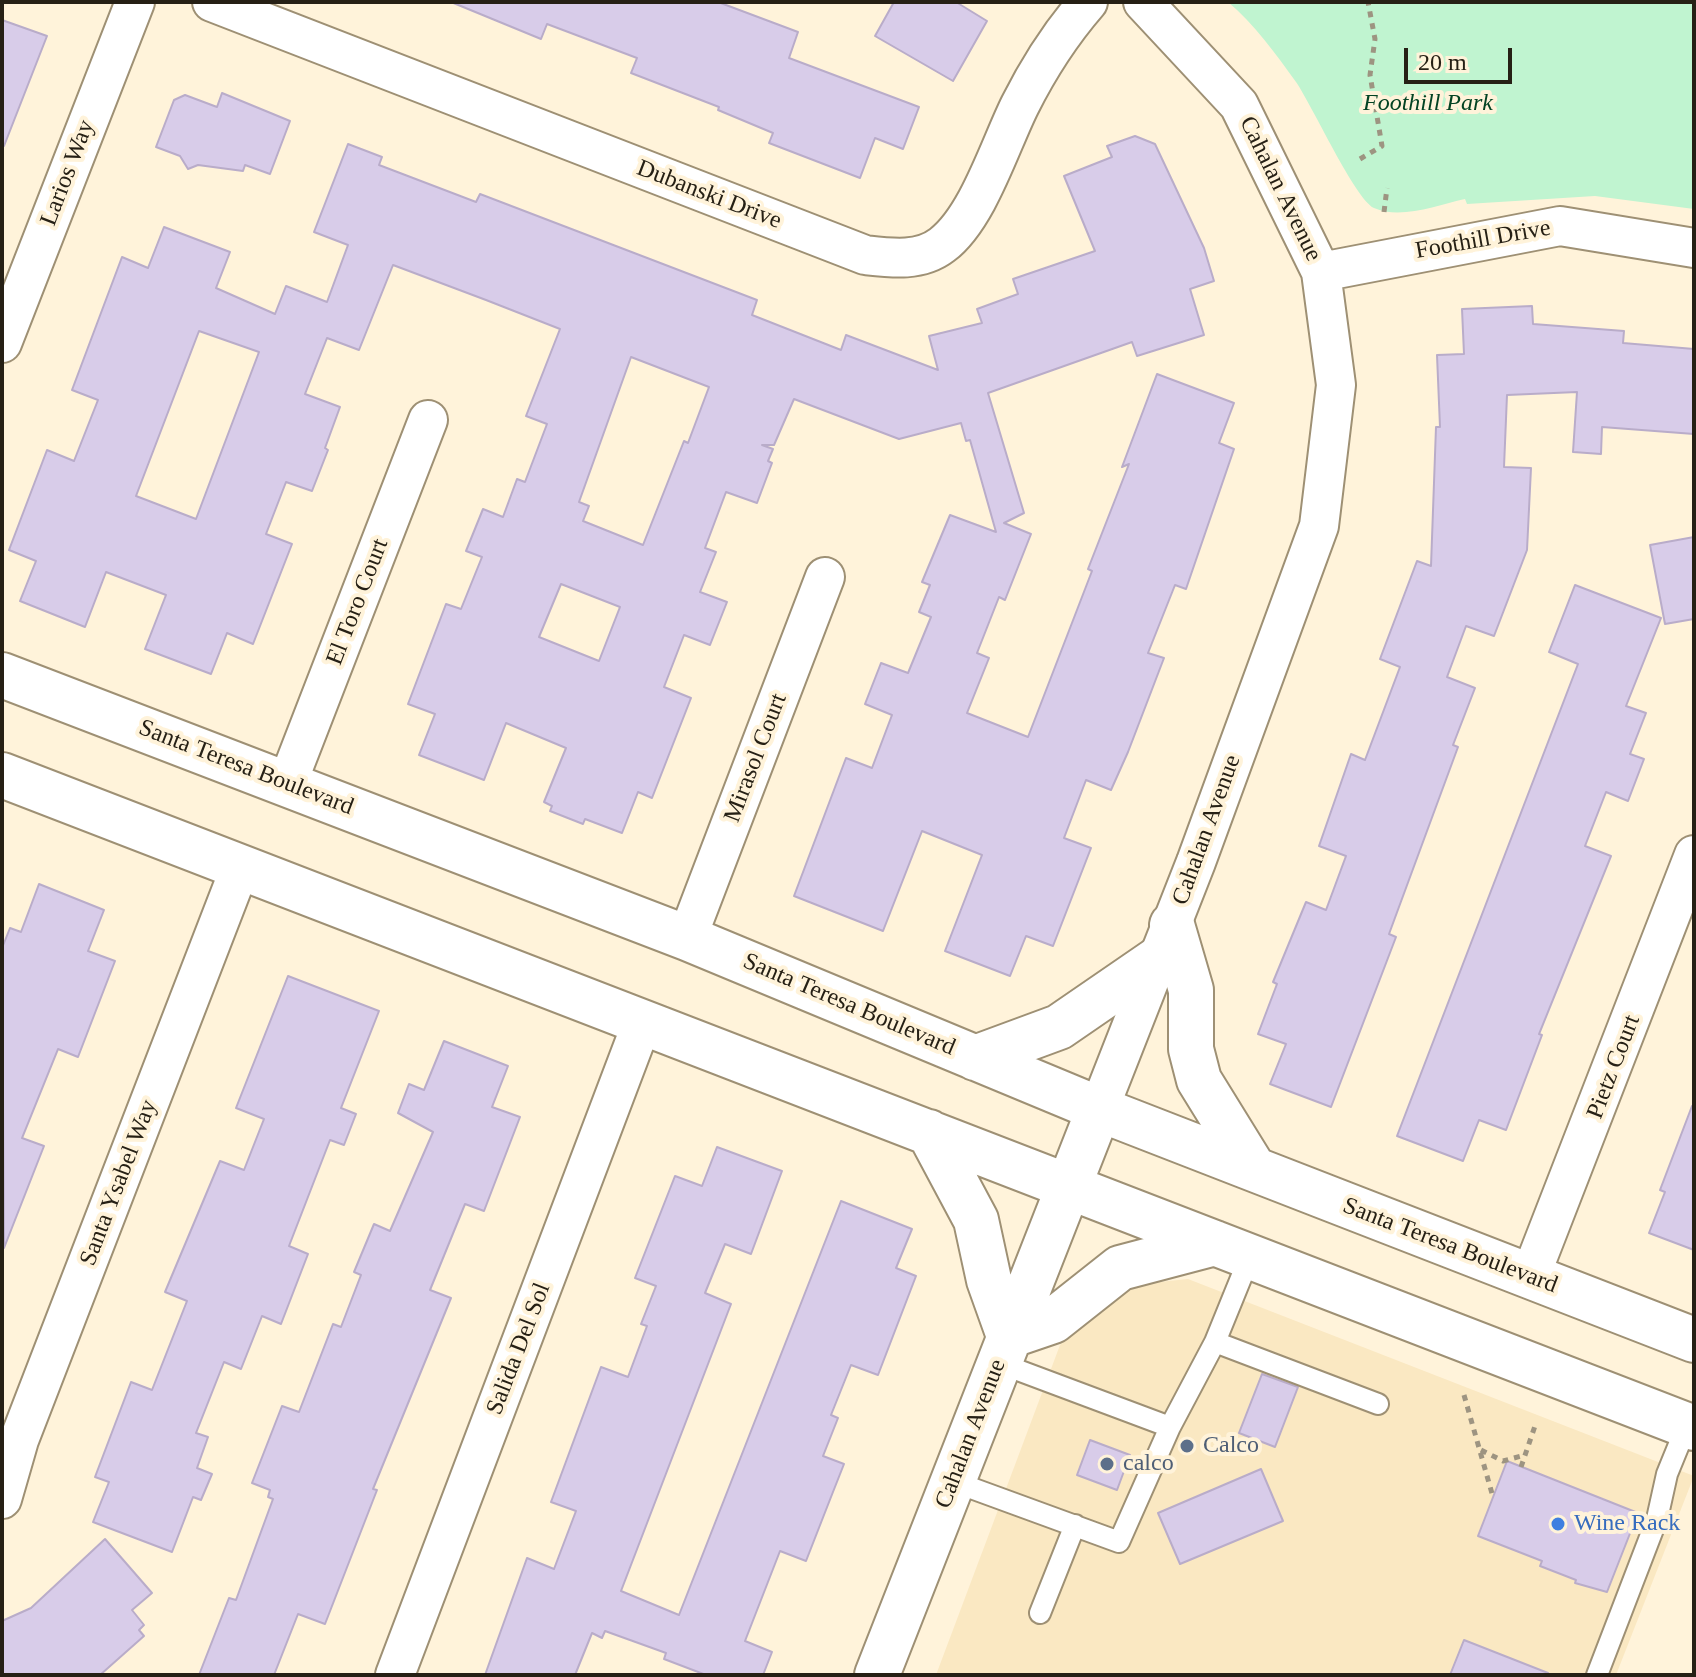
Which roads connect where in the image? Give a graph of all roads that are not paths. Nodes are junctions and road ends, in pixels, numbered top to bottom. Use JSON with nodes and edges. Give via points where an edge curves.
{"nodes":[{"id":1,"x":135,"y":2,"type":"edge"},
{"id":2,"x":212,"y":2,"type":"edge"},
{"id":3,"x":1088,"y":2,"type":"edge"},
{"id":4,"x":1143,"y":2,"type":"edge"},
{"id":5,"x":1694,"y":248,"type":"edge"},
{"id":6,"x":1321,"y":272,"type":"junction"},
{"id":7,"x":2,"y":343,"type":"edge"},
{"id":8,"x":428,"y":420,"type":"dead end"},
{"id":9,"x":825,"y":577,"type":"dead end"},
{"id":10,"x":2,"y":675,"type":"edge"},
{"id":11,"x":2,"y":775,"type":"edge"},
{"id":12,"x":287,"y":784,"type":"junction"},
{"id":13,"x":1694,"y":855,"type":"edge"},
{"id":14,"x":240,"y":868,"type":"junction"},
{"id":15,"x":687,"y":938,"type":"junction"},
{"id":16,"x":1165,"y":942,"type":"junction"},
{"id":17,"x":642,"y":1023,"type":"junction"},
{"id":18,"x":975,"y":1058,"type":"junction"},
{"id":19,"x":1099,"y":1109,"type":"junction"},
{"id":20,"x":929,"y":1132,"type":"junction"},
{"id":21,"x":1254,"y":1169,"type":"junction"},
{"id":22,"x":1069,"y":1185,"type":"junction"},
{"id":23,"x":1232,"y":1249,"type":"junction"},
{"id":24,"x":1530,"y":1277,"type":"junction"},
{"id":25,"x":1694,"y":1340,"type":"edge"},
{"id":26,"x":1215,"y":1342,"type":"junction"},
{"id":27,"x":1004,"y":1350,"type":"junction"},
{"id":28,"x":1378,"y":1404,"type":"dead end"},
{"id":29,"x":1690,"y":1426,"type":"edge"},
{"id":30,"x":1170,"y":1427,"type":"junction"},
{"id":31,"x":952,"y":1481,"type":"junction"},
{"id":32,"x":2,"y":1499,"type":"edge"},
{"id":33,"x":1075,"y":1525,"type":"junction"},
{"id":34,"x":1040,"y":1613,"type":"dead end"},
{"id":35,"x":395,"y":1675,"type":"edge"},
{"id":36,"x":877,"y":1675,"type":"edge"},
{"id":37,"x":1597,"y":1675,"type":"edge"}],
"edges":[{"from":1,"to":7,"type":"street","name":"Larios Way"},
{"from":2,"to":3,"type":"street","name":"Dubanski Drive","via":[[865,255],[905,260],[942,246],[966,217],[1022,101]]},
{"from":4,"to":6,"type":"street","name":"Cahalan Avenue","via":[[1239,105]]},
{"from":5,"to":6,"type":"street","name":"Foothill Drive","via":[[1560,226]]},
{"from":6,"to":16,"type":"street","name":"Cahalan Avenue","via":[[1336,385],[1319,526]]},
{"from":8,"to":12,"type":"street","name":"El Toro Court"},
{"from":9,"to":15,"type":"street","name":"Mirasol Court"},
{"from":10,"to":12,"type":"main road","name":"Santa Teresa Boulevard"},
{"from":11,"to":14,"type":"main road"},
{"from":12,"to":15,"type":"main road","name":"Santa Teresa Boulevard"},
{"from":13,"to":24,"type":"street","name":"Pietz Court"},
{"from":14,"to":17,"type":"main road"},
{"from":14,"to":32,"type":"street","name":"Santa Ysabel Way","via":[[19,1440]]},
{"from":15,"to":18,"type":"main road","name":"Santa Teresa Boulevard"},
{"from":16,"to":18,"type":"main road","via":[[1059,1027]]},
{"from":16,"to":19,"type":"street","name":"Cahalan Avenue"},
{"from":16,"to":21,"type":"main road","via":[[1191,990],[1191,1049],[1199,1080]]},
{"from":17,"to":20,"type":"main road"},
{"from":17,"to":35,"type":"street","name":"Salida Del Sol"},
{"from":18,"to":19,"type":"main road","name":"Santa Teresa Boulevard"},
{"from":19,"to":21,"type":"main road","name":"Santa Teresa Boulevard"},
{"from":19,"to":22,"type":"main road","name":"Cahalan Avenue"},
{"from":20,"to":22,"type":"main road"},
{"from":20,"to":27,"type":"main road","via":[[976,1220]]},
{"from":21,"to":24,"type":"main road","name":"Santa Teresa Boulevard"},
{"from":22,"to":23,"type":"main road"},
{"from":22,"to":27,"type":"main road","name":"Cahalan Avenue"},
{"from":23,"to":26,"type":"lane"},
{"from":23,"to":27,"type":"main road","via":[[1120,1268],[1053,1321]]},
{"from":23,"to":29,"type":"main road"},
{"from":24,"to":25,"type":"main road","name":"Santa Teresa Boulevard"},
{"from":26,"to":28,"type":"lane"},
{"from":26,"to":30,"type":"lane"},
{"from":27,"to":30,"type":"lane"},
{"from":27,"to":31,"type":"main road","name":"Cahalan Avenue"},
{"from":29,"to":37,"type":"lane","via":[[1667,1474],[1657,1519]]},
{"from":30,"to":33,"type":"lane","via":[[1119,1542]]},
{"from":31,"to":33,"type":"lane"},
{"from":31,"to":36,"type":"main road","name":"Cahalan Avenue"},
{"from":33,"to":34,"type":"lane"}]}
